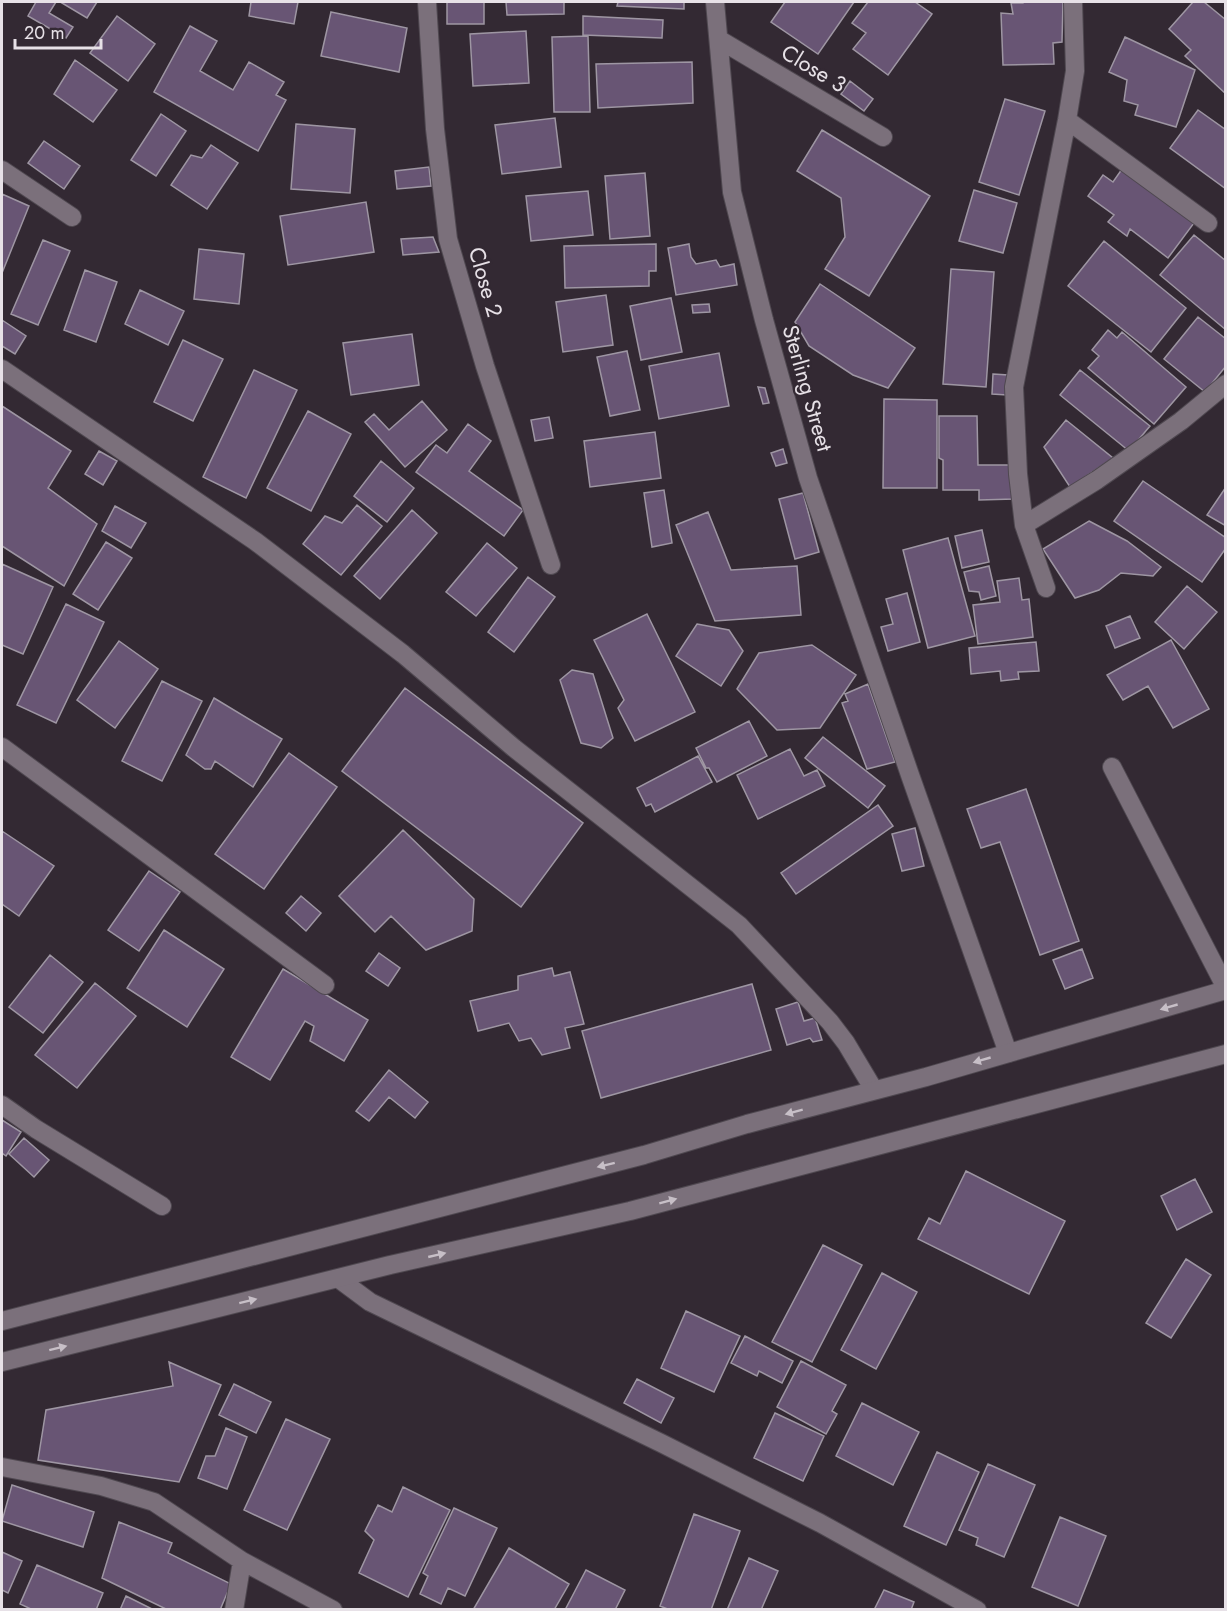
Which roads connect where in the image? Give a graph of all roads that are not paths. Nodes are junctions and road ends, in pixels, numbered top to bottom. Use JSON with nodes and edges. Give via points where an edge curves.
{"nodes":[{"id":1,"x":427,"y":2,"type":"edge"},
{"id":2,"x":715,"y":2,"type":"edge"},
{"id":3,"x":1074,"y":2,"type":"edge"},
{"id":4,"x":720,"y":40,"type":"junction"},
{"id":5,"x":1067,"y":120,"type":"junction"},
{"id":6,"x":883,"y":137,"type":"dead end"},
{"id":7,"x":2,"y":170,"type":"edge"},
{"id":8,"x":72,"y":217,"type":"dead end"},
{"id":9,"x":1208,"y":223,"type":"dead end"},
{"id":10,"x":2,"y":369,"type":"edge"},
{"id":11,"x":1226,"y":384,"type":"edge"},
{"id":12,"x":1024,"y":525,"type":"junction"},
{"id":13,"x":551,"y":565,"type":"dead end"},
{"id":14,"x":1046,"y":588,"type":"dead end"},
{"id":15,"x":2,"y":747,"type":"edge"},
{"id":16,"x":1112,"y":767,"type":"dead end"},
{"id":17,"x":325,"y":985,"type":"dead end"},
{"id":18,"x":1226,"y":989,"type":"edge"},
{"id":19,"x":1008,"y":1053,"type":"junction"},
{"id":20,"x":1226,"y":1054,"type":"edge"},
{"id":21,"x":873,"y":1090,"type":"junction"},
{"id":22,"x":2,"y":1105,"type":"edge"},
{"id":23,"x":162,"y":1206,"type":"dead end"},
{"id":24,"x":339,"y":1279,"type":"junction"},
{"id":25,"x":2,"y":1321,"type":"edge"},
{"id":26,"x":2,"y":1362,"type":"edge"},
{"id":27,"x":2,"y":1467,"type":"edge"},
{"id":28,"x":242,"y":1561,"type":"junction"},
{"id":29,"x":234,"y":1610,"type":"edge"},
{"id":30,"x":333,"y":1610,"type":"edge"},
{"id":31,"x":977,"y":1610,"type":"edge"}],
"edges":[{"from":1,"to":13,"type":"street","name":"Close 2","via":[[435,129],[448,238],[485,366]]},
{"from":2,"to":4,"type":"street","name":"Sterling Street"},
{"from":3,"to":5,"type":"street","via":[[1075,71]]},
{"from":4,"to":6,"type":"street","name":"Close 3"},
{"from":4,"to":19,"type":"street","name":"Sterling Street","via":[[732,192],[808,478]]},
{"from":5,"to":9,"type":"street"},
{"from":5,"to":12,"type":"street","via":[[1014,387]]},
{"from":7,"to":8,"type":"street"},
{"from":10,"to":21,"type":"street","via":[[255,541],[403,654],[514,748],[739,925],[830,1022]]},
{"from":11,"to":12,"type":"street","via":[[1135,454]]},
{"from":12,"to":14,"type":"street"},
{"from":15,"to":17,"type":"street"},
{"from":16,"to":18,"type":"street"},
{"from":18,"to":19,"type":"street","one_way":true},
{"from":19,"to":21,"type":"street","one_way":true},
{"from":24,"to":20,"type":"street","one_way":true,"via":[[630,1211]]},
{"from":21,"to":25,"type":"street","one_way":true,"via":[[644,1155]]},
{"from":22,"to":23,"type":"street"},
{"from":26,"to":24,"type":"street","one_way":true},
{"from":24,"to":31,"type":"street","via":[[370,1302],[809,1518]]},
{"from":27,"to":28,"type":"street","via":[[101,1486],[154,1502]]},
{"from":28,"to":29,"type":"street"},
{"from":28,"to":30,"type":"street"}]}
